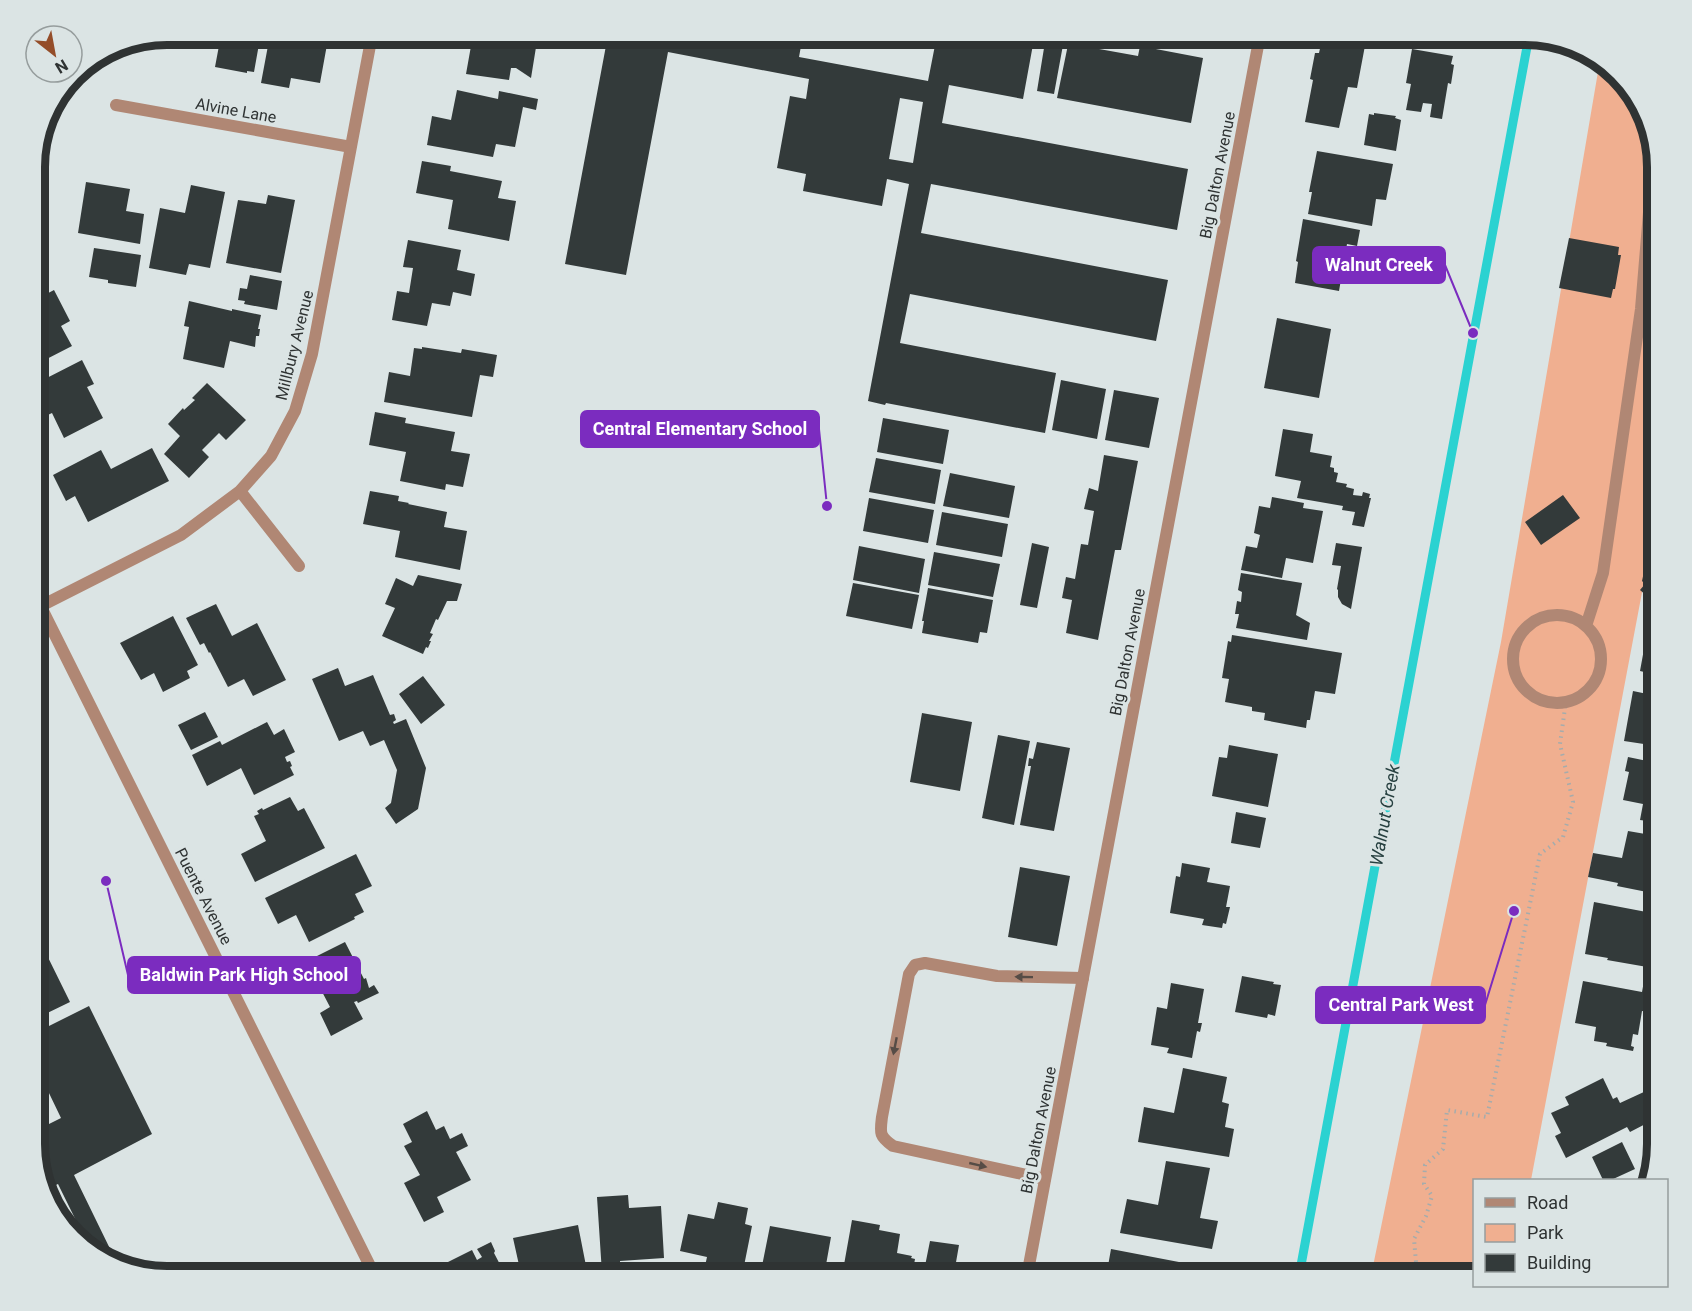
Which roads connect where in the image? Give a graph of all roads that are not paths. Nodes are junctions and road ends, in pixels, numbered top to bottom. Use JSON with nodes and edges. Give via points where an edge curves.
{"nodes":[{"id":1,"x":370,"y":45,"type":"edge"},
{"id":2,"x":1258,"y":45,"type":"edge"},
{"id":3,"x":116,"y":105,"type":"dead end"},
{"id":4,"x":351,"y":147,"type":"junction"},
{"id":5,"x":1647,"y":237,"type":"edge"},
{"id":6,"x":240,"y":491,"type":"junction"},
{"id":7,"x":299,"y":566,"type":"dead end"},
{"id":8,"x":45,"y":604,"type":"edge"},
{"id":9,"x":45,"y":622,"type":"edge"},
{"id":10,"x":1586,"y":626,"type":"junction"},
{"id":11,"x":1083,"y":978,"type":"junction"},
{"id":12,"x":1045,"y":1179,"type":"junction"},
{"id":13,"x":370,"y":1266,"type":"edge"},
{"id":14,"x":1029,"y":1266,"type":"edge"}],
"edges":[{"from":1,"to":4,"type":"street","name":"Millbury Avenue"},
{"from":2,"to":11,"type":"street","name":"Big Dalton Avenue"},
{"from":3,"to":4,"type":"street","name":"Alvine Lane"},
{"from":4,"to":6,"type":"street","name":"Millbury Avenue","via":[[312,354],[295,411],[271,456]]},
{"from":5,"to":10,"type":"street","via":[[1641,309],[1603,573]]},
{"from":6,"to":7,"type":"street"},
{"from":6,"to":8,"type":"street","name":"Millbury Avenue","via":[[181,534]]},
{"from":9,"to":13,"type":"street","name":"Puente Avenue"},
{"from":10,"to":10,"type":"street","via":[[1560,615],[1533,622],[1523,632],[1513,658],[1515,672],[1532,695],[1560,703],[1587,691],[1596,679],[1600,651],[1596,637]]},
{"from":11,"to":12,"type":"street","name":"Big Dalton Avenue"},
{"from":11,"to":12,"type":"street","one_way":true,"via":[[997,976],[925,963],[915,965],[909,974],[880,1133],[893,1146]]},
{"from":12,"to":14,"type":"street","name":"Big Dalton Avenue"}]}
